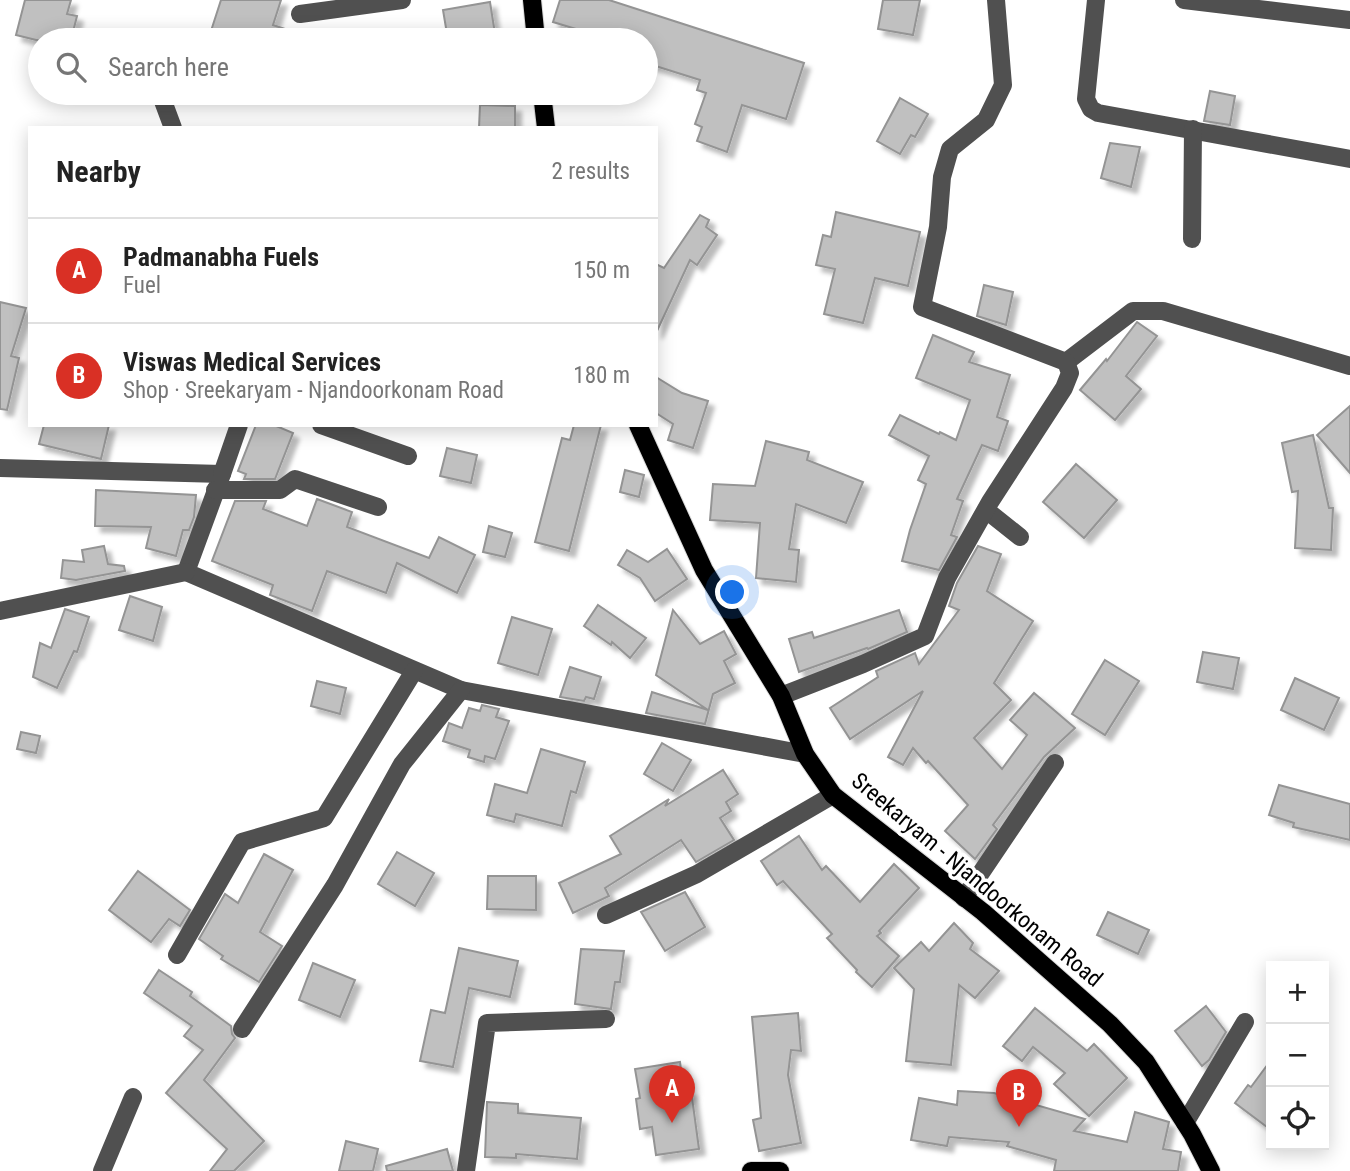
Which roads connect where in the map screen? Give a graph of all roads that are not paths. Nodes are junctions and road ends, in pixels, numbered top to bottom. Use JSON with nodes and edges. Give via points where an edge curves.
{"nodes":[{"id":1,"x":402,"y":0,"type":"edge"},
{"id":2,"x":532,"y":0,"type":"edge"},
{"id":3,"x":996,"y":0,"type":"edge"},
{"id":4,"x":1096,"y":0,"type":"edge"},
{"id":5,"x":1184,"y":0,"type":"edge"},
{"id":6,"x":300,"y":14,"type":"dead end"},
{"id":7,"x":1350,"y":20,"type":"edge"},
{"id":8,"x":535,"y":28,"type":"edge"},
{"id":9,"x":164,"y":105,"type":"edge"},
{"id":10,"x":543,"y":105,"type":"edge"},
{"id":11,"x":172,"y":126,"type":"edge"},
{"id":12,"x":546,"y":126,"type":"edge"},
{"id":13,"x":1193,"y":129,"type":"junction"},
{"id":14,"x":1350,"y":159,"type":"edge"},
{"id":15,"x":1192,"y":239,"type":"dead end"},
{"id":16,"x":1066,"y":362,"type":"junction"},
{"id":17,"x":1350,"y":366,"type":"edge"},
{"id":18,"x":238,"y":427,"type":"edge"},
{"id":19,"x":327,"y":427,"type":"edge"},
{"id":20,"x":639,"y":427,"type":"edge"},
{"id":21,"x":408,"y":456,"type":"dead end"},
{"id":22,"x":0,"y":468,"type":"edge"},
{"id":23,"x":219,"y":482,"type":"junction"},
{"id":24,"x":378,"y":507,"type":"dead end"},
{"id":25,"x":986,"y":510,"type":"junction"},
{"id":26,"x":1020,"y":537,"type":"dead end"},
{"id":27,"x":186,"y":572,"type":"junction"},
{"id":28,"x":0,"y":611,"type":"edge"},
{"id":29,"x":414,"y":670,"type":"junction"},
{"id":30,"x":461,"y":690,"type":"junction"},
{"id":31,"x":781,"y":696,"type":"junction"},
{"id":32,"x":805,"y":754,"type":"junction"},
{"id":33,"x":1055,"y":763,"type":"dead end"},
{"id":34,"x":833,"y":794,"type":"junction"},
{"id":35,"x":964,"y":898,"type":"junction"},
{"id":36,"x":606,"y":915,"type":"dead end"},
{"id":37,"x":177,"y":955,"type":"dead end"},
{"id":38,"x":606,"y":1019,"type":"dead end"},
{"id":39,"x":1245,"y":1022,"type":"dead end"},
{"id":40,"x":242,"y":1028,"type":"dead end"},
{"id":41,"x":133,"y":1097,"type":"dead end"},
{"id":42,"x":1185,"y":1123,"type":"junction"},
{"id":43,"x":102,"y":1171,"type":"edge"},
{"id":44,"x":466,"y":1171,"type":"edge"},
{"id":45,"x":751,"y":1171,"type":"edge"},
{"id":46,"x":780,"y":1171,"type":"edge"},
{"id":47,"x":1211,"y":1171,"type":"edge"}],
"edges":[{"from":1,"to":6,"type":"street"},
{"from":2,"to":8,"type":"main road"},
{"from":3,"to":16,"type":"street","via":[[1003,85],[986,120],[950,149],[922,307]]},
{"from":4,"to":13,"type":"street","via":[[1086,99],[1091,109]]},
{"from":5,"to":7,"type":"street"},
{"from":9,"to":11,"type":"street"},
{"from":10,"to":12,"type":"main road"},
{"from":13,"to":14,"type":"street"},
{"from":13,"to":15,"type":"street"},
{"from":16,"to":17,"type":"street","via":[[1133,311],[1163,311]]},
{"from":16,"to":25,"type":"street","via":[[1070,373],[1064,388]]},
{"from":18,"to":23,"type":"street"},
{"from":19,"to":21,"type":"street"},
{"from":20,"to":31,"type":"main road","name":"Sreekaryam - Njandoorkonam Road","via":[[704,570]]},
{"from":22,"to":23,"type":"street"},
{"from":23,"to":24,"type":"street","via":[[280,490],[295,479]]},
{"from":23,"to":27,"type":"street"},
{"from":25,"to":26,"type":"street"},
{"from":25,"to":31,"type":"street","via":[[947,579],[925,636]]},
{"from":27,"to":28,"type":"street"},
{"from":27,"to":29,"type":"street"},
{"from":29,"to":30,"type":"street"},
{"from":29,"to":37,"type":"street","via":[[324,818],[242,842]]},
{"from":30,"to":32,"type":"street"},
{"from":30,"to":40,"type":"street","via":[[402,764],[335,885]]},
{"from":31,"to":32,"type":"main road","name":"Sreekaryam - Njandoorkonam Road"},
{"from":32,"to":34,"type":"main road","name":"Sreekaryam - Njandoorkonam Road"},
{"from":33,"to":35,"type":"street"},
{"from":34,"to":35,"type":"main road","name":"Sreekaryam - Njandoorkonam Road"},
{"from":34,"to":36,"type":"street","via":[[697,873]]},
{"from":35,"to":42,"type":"main road","name":"Sreekaryam - Njandoorkonam Road","via":[[1110,1024],[1146,1062]]},
{"from":38,"to":44,"type":"street","via":[[487,1023]]},
{"from":39,"to":42,"type":"street"},
{"from":41,"to":43,"type":"street"},
{"from":42,"to":47,"type":"main road","name":"Sreekaryam - Njandoorkonam Road"},
{"from":45,"to":46,"type":"main road"}]}
